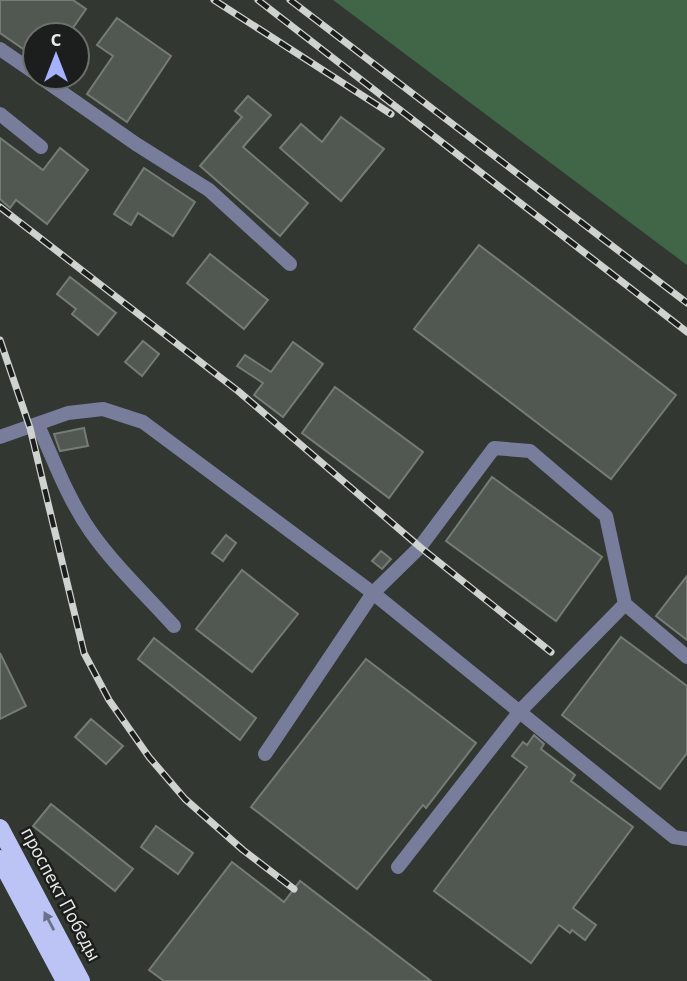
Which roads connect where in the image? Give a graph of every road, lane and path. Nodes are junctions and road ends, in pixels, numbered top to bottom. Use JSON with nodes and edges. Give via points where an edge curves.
{"nodes":[{"id":1,"x":0,"y":49,"type":"edge"},
{"id":2,"x":21,"y":64,"type":"edge"},
{"id":3,"x":60,"y":91,"type":"edge"},
{"id":4,"x":0,"y":114,"type":"edge"},
{"id":5,"x":41,"y":147,"type":"dead end"},
{"id":6,"x":290,"y":264,"type":"dead end"},
{"id":7,"x":37,"y":425,"type":"junction"},
{"id":8,"x":0,"y":437,"type":"edge"},
{"id":9,"x":373,"y":593,"type":"junction"},
{"id":10,"x":625,"y":604,"type":"junction"},
{"id":11,"x":174,"y":626,"type":"dead end"},
{"id":12,"x":687,"y":657,"type":"edge"},
{"id":13,"x":520,"y":711,"type":"junction"},
{"id":14,"x":265,"y":754,"type":"dead end"},
{"id":15,"x":0,"y":828,"type":"edge"},
{"id":16,"x":687,"y":839,"type":"edge"},
{"id":17,"x":0,"y":859,"type":"edge"},
{"id":18,"x":397,"y":867,"type":"dead end"},
{"id":19,"x":65,"y":981,"type":"edge"},
{"id":20,"x":81,"y":981,"type":"edge"}],
"edges":[{"from":1,"to":2,"type":"lane"},
{"from":3,"to":6,"type":"lane","via":[[209,190]]},
{"from":4,"to":5,"type":"lane"},
{"from":7,"to":8,"type":"lane"},
{"from":7,"to":9,"type":"lane","via":[[68,414],[103,410],[143,422]]},
{"from":7,"to":11,"type":"lane","via":[[69,495],[92,532]]},
{"from":9,"to":10,"type":"lane","via":[[420,547],[495,448],[530,451],[606,516]]},
{"from":9,"to":13,"type":"lane"},
{"from":9,"to":14,"type":"lane"},
{"from":10,"to":12,"type":"lane"},
{"from":10,"to":13,"type":"lane"},
{"from":13,"to":16,"type":"lane","via":[[674,837]]},
{"from":13,"to":18,"type":"lane"},
{"from":20,"to":15,"type":"main road","name":"проспект Победы","one_way":true},
{"from":17,"to":19,"type":"main road","name":"проспект Победы"}]}
